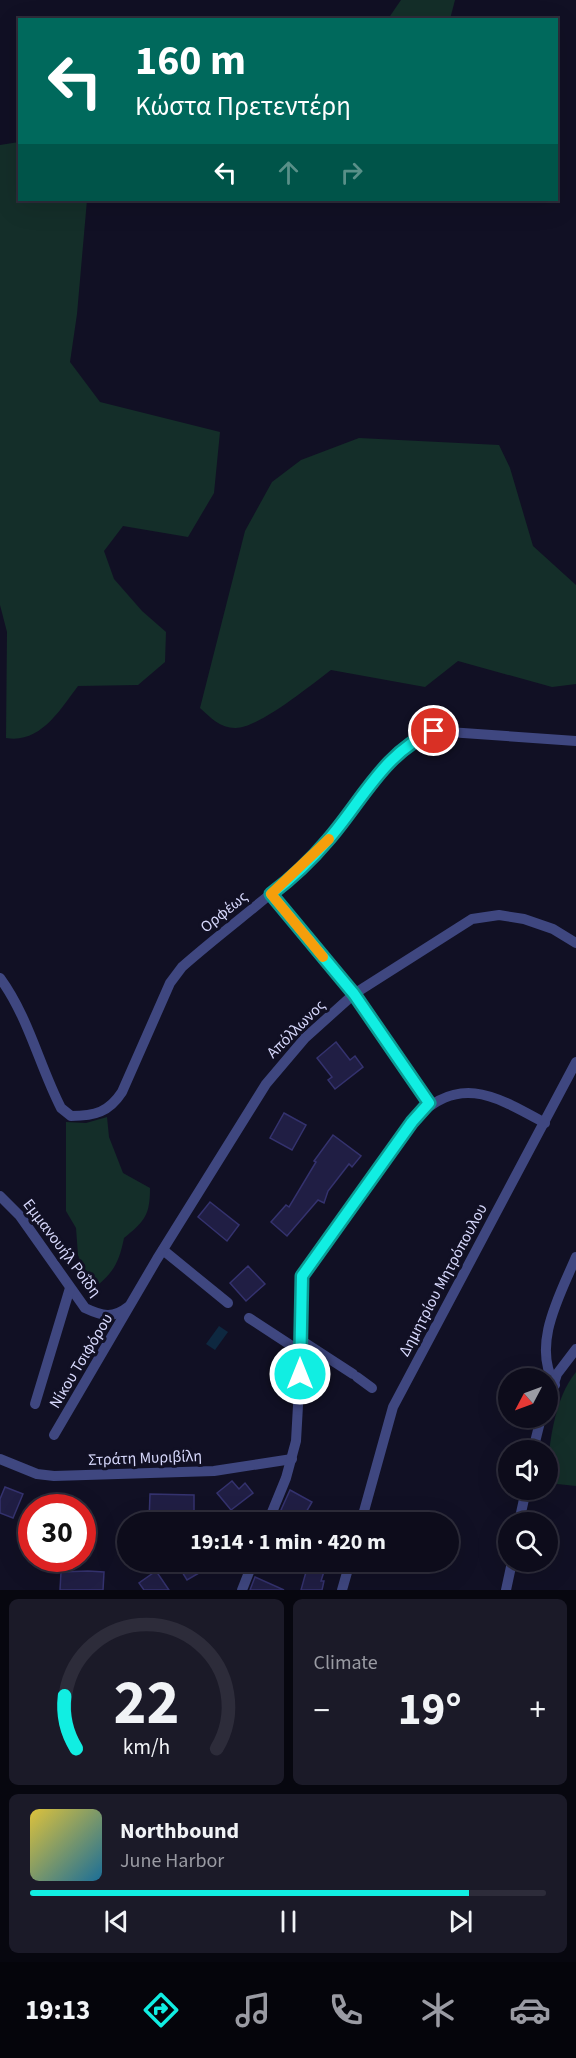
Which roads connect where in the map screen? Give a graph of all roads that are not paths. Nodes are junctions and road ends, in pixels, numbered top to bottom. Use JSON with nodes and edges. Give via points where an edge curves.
{"nodes":[{"id":1,"x":576,"y":741,"type":"edge"},
{"id":2,"x":271,"y":894,"type":"junction"},
{"id":3,"x":576,"y":943,"type":"edge"},
{"id":4,"x":0,"y":978,"type":"edge"},
{"id":5,"x":354,"y":994,"type":"junction"},
{"id":6,"x":576,"y":1062,"type":"edge"},
{"id":7,"x":429,"y":1103,"type":"junction"},
{"id":8,"x":545,"y":1123,"type":"junction"},
{"id":9,"x":0,"y":1196,"type":"edge"},
{"id":10,"x":163,"y":1250,"type":"junction"},
{"id":11,"x":576,"y":1257,"type":"edge"},
{"id":12,"x":70,"y":1288,"type":"junction"},
{"id":13,"x":134,"y":1302,"type":"junction"},
{"id":14,"x":228,"y":1303,"type":"dead end"},
{"id":15,"x":249,"y":1318,"type":"dead end"},
{"id":16,"x":299,"y":1339,"type":"junction"},
{"id":17,"x":576,"y":1349,"type":"edge"},
{"id":18,"x":301,"y":1352,"type":"junction"},
{"id":19,"x":547,"y":1368,"type":"edge"},
{"id":20,"x":558,"y":1373,"type":"edge"},
{"id":21,"x":372,"y":1388,"type":"dead end"},
{"id":22,"x":34,"y":1404,"type":"dead end"},
{"id":23,"x":54,"y":1435,"type":"dead end"},
{"id":24,"x":0,"y":1459,"type":"edge"},
{"id":25,"x":292,"y":1459,"type":"junction"},
{"id":26,"x":272,"y":1512,"type":"edge"},
{"id":27,"x":364,"y":1512,"type":"edge"},
{"id":28,"x":249,"y":1572,"type":"edge"},
{"id":29,"x":347,"y":1572,"type":"edge"},
{"id":30,"x":510,"y":1572,"type":"edge"},
{"id":31,"x":242,"y":1590,"type":"edge"},
{"id":32,"x":342,"y":1590,"type":"edge"},
{"id":33,"x":506,"y":1590,"type":"edge"}],
"edges":[{"from":1,"to":2,"type":"street","name":"Ορφέως","via":[[434,731],[418,737],[385,766],[315,854]]},
{"from":2,"to":4,"type":"street","name":"Ορφέως","via":[[182,967],[122,1092],[104,1112],[71,1116],[61,1108],[32,1035]]},
{"from":2,"to":5,"type":"street"},
{"from":3,"to":5,"type":"street","name":"Απόλλωνος","via":[[554,929],[524,920],[499,915],[472,919]]},
{"from":5,"to":7,"type":"street"},
{"from":5,"to":10,"type":"street","name":"Απόλλωνος","via":[[277,1069]]},
{"from":6,"to":8,"type":"street","name":"Δημητρίου Μητρόπουλου"},
{"from":7,"to":8,"type":"street","via":[[450,1094],[469,1092],[495,1097]]},
{"from":7,"to":16,"type":"street","via":[[302,1276]]},
{"from":8,"to":27,"type":"street","name":"Δημητρίου Μητρόπουλου","via":[[393,1407]]},
{"from":9,"to":12,"type":"street","name":"Εμμανουήλ Ροΐδη","via":[[20,1216]]},
{"from":10,"to":13,"type":"street","name":"Απόλλωνος"},
{"from":10,"to":14,"type":"street"},
{"from":11,"to":19,"type":"street","via":[[548,1328]]},
{"from":12,"to":13,"type":"street","name":"Εμμανουήλ Ροΐδη","via":[[85,1308],[98,1314],[112,1316]]},
{"from":12,"to":22,"type":"street"},
{"from":13,"to":23,"type":"street","name":"Νίκου Τσιφόρου"},
{"from":15,"to":18,"type":"street"},
{"from":16,"to":18,"type":"street"},
{"from":16,"to":21,"type":"street"},
{"from":17,"to":20,"type":"street"},
{"from":18,"to":25,"type":"street"},
{"from":24,"to":25,"type":"street","name":"Στράτη Μυριβίλη","via":[[37,1474],[54,1476],[214,1471]]},
{"from":25,"to":26,"type":"street"},
{"from":28,"to":31,"type":"street"},
{"from":29,"to":32,"type":"street"},
{"from":30,"to":33,"type":"street"}]}
